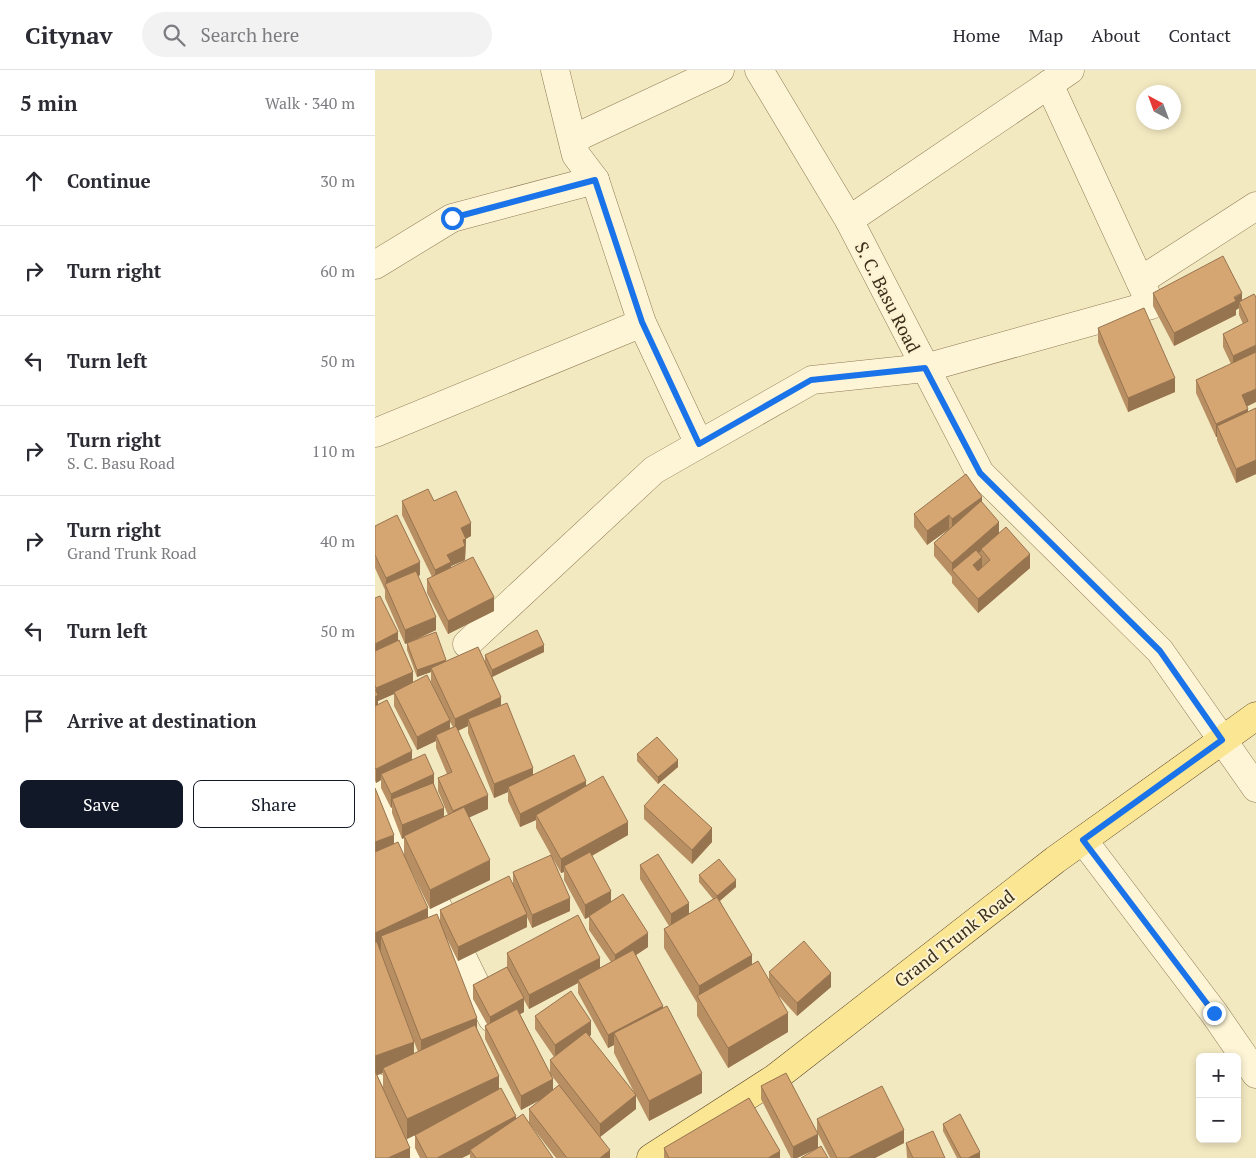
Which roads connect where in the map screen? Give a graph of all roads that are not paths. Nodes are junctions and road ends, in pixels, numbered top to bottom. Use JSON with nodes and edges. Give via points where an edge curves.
{"nodes":[{"id":1,"x":555,"y":70,"type":"edge"},
{"id":2,"x":720,"y":70,"type":"edge"},
{"id":3,"x":759,"y":70,"type":"edge"},
{"id":4,"x":1060,"y":77,"type":"edge"},
{"id":5,"x":573,"y":139,"type":"junction"},
{"id":6,"x":595,"y":180,"type":"junction"},
{"id":7,"x":1256,"y":206,"type":"edge"},
{"id":8,"x":849,"y":220,"type":"junction"},
{"id":9,"x":375,"y":265,"type":"edge"},
{"id":10,"x":1140,"y":281,"type":"junction"},
{"id":11,"x":642,"y":322,"type":"junction"},
{"id":12,"x":925,"y":368,"type":"junction"},
{"id":13,"x":375,"y":433,"type":"edge"},
{"id":14,"x":699,"y":444,"type":"junction"},
{"id":15,"x":467,"y":644,"type":"dead end"},
{"id":16,"x":1256,"y":716,"type":"edge"},
{"id":17,"x":1222,"y":740,"type":"junction"},
{"id":18,"x":375,"y":779,"type":"edge"},
{"id":19,"x":1256,"y":788,"type":"edge"},
{"id":20,"x":1083,"y":840,"type":"junction"},
{"id":21,"x":503,"y":1042,"type":"edge"},
{"id":22,"x":1256,"y":1074,"type":"edge"},
{"id":23,"x":375,"y":1087,"type":"edge"},
{"id":24,"x":417,"y":1158,"type":"edge"},
{"id":25,"x":651,"y":1158,"type":"edge"}],
"edges":[{"from":1,"to":5,"type":"street"},
{"from":2,"to":5,"type":"street"},
{"from":3,"to":8,"type":"street","name":"S. C. Basu Road"},
{"from":4,"to":8,"type":"street"},
{"from":4,"to":10,"type":"street"},
{"from":5,"to":6,"type":"street","via":[[576,155]]},
{"from":6,"to":9,"type":"street","via":[[452,218]]},
{"from":6,"to":11,"type":"street"},
{"from":7,"to":10,"type":"street"},
{"from":8,"to":12,"type":"street","name":"S. C. Basu Road"},
{"from":10,"to":12,"type":"street","via":[[1151,305]]},
{"from":11,"to":13,"type":"street"},
{"from":11,"to":14,"type":"street"},
{"from":12,"to":14,"type":"street","via":[[811,380]]},
{"from":12,"to":17,"type":"street","name":"S. C. Basu Road","via":[[980,473],[1160,651]]},
{"from":14,"to":15,"type":"street","via":[[654,470]]},
{"from":16,"to":17,"type":"main road","name":"Grand Trunk Road"},
{"from":17,"to":19,"type":"street","name":"S. C. Basu Road"},
{"from":17,"to":20,"type":"main road","name":"Grand Trunk Road"},
{"from":18,"to":21,"type":"street"},
{"from":20,"to":22,"type":"street"},
{"from":20,"to":25,"type":"main road","name":"Grand Trunk Road","via":[[775,1078]]},
{"from":23,"to":24,"type":"street"}]}
